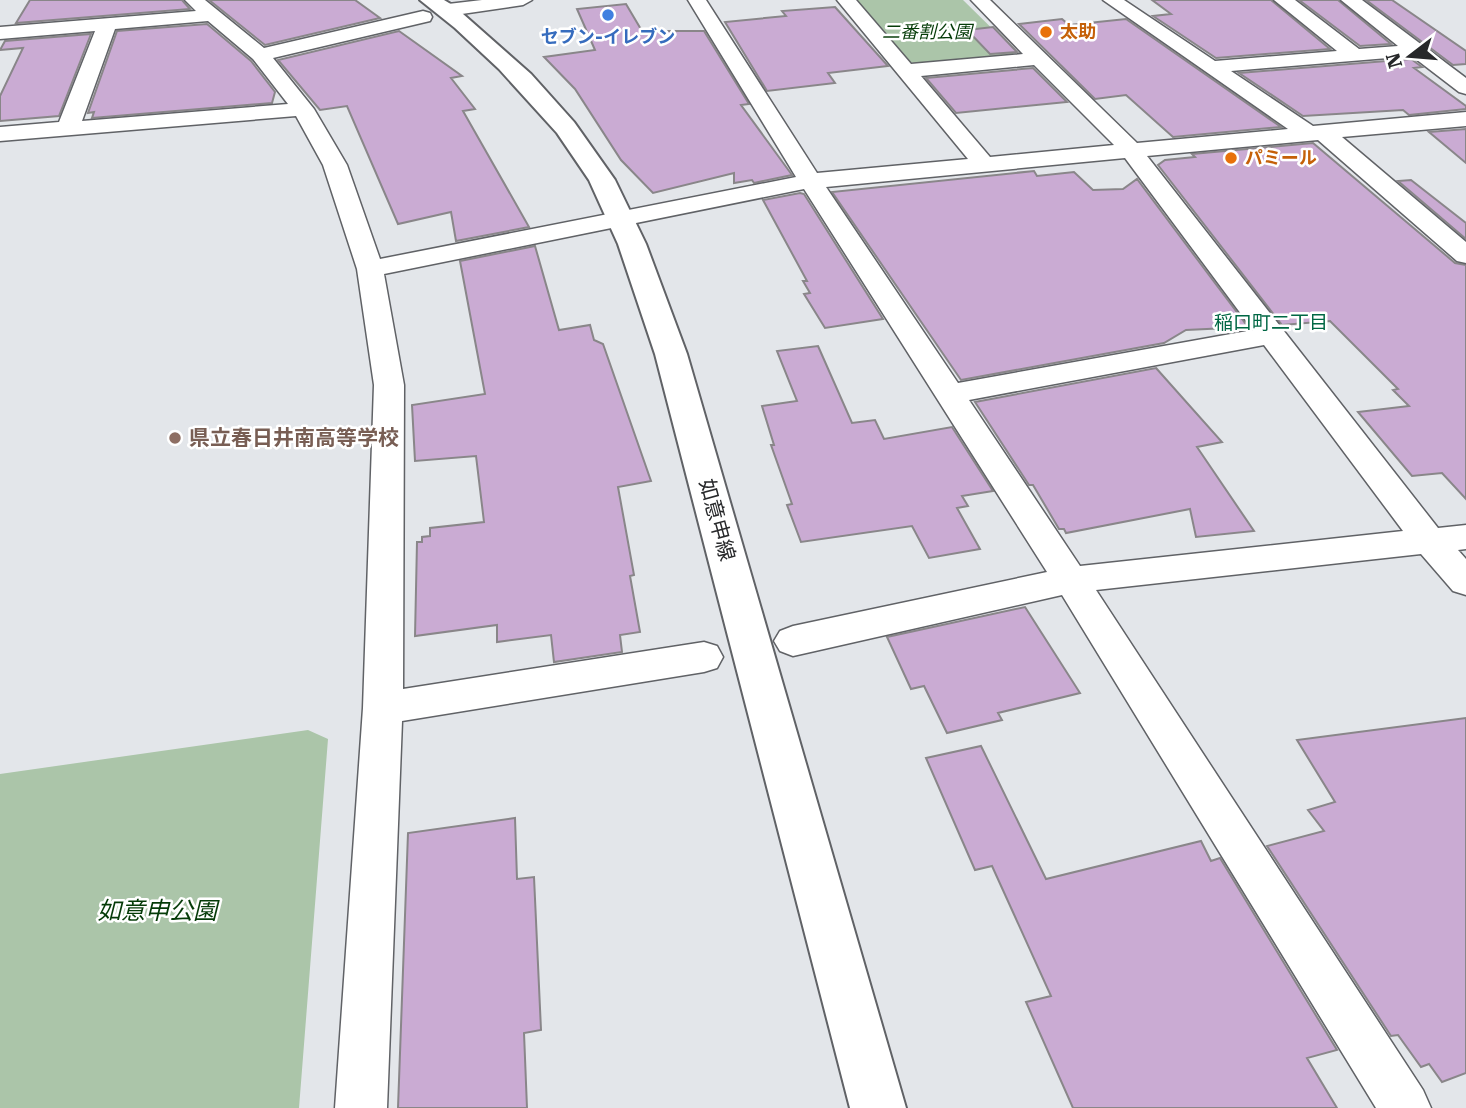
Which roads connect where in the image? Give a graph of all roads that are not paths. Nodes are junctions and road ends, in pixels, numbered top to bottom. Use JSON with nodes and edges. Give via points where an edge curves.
{"nodes":[{"id":1,"x":523,"y":0,"type":"edge"},
{"id":2,"x":697,"y":0,"type":"edge"},
{"id":3,"x":846,"y":0,"type":"edge"},
{"id":4,"x":980,"y":0,"type":"edge"},
{"id":5,"x":1112,"y":0,"type":"edge"},
{"id":6,"x":1283,"y":0,"type":"edge"},
{"id":7,"x":1350,"y":0,"type":"edge"},
{"id":8,"x":203,"y":7,"type":"edge"},
{"id":9,"x":434,"y":9,"type":"edge"},
{"id":10,"x":107,"y":24,"type":"junction"},
{"id":11,"x":0,"y":33,"type":"edge"},
{"id":12,"x":1415,"y":50,"type":"junction"},
{"id":13,"x":260,"y":55,"type":"junction"},
{"id":14,"x":1355,"y":55,"type":"junction"},
{"id":15,"x":1039,"y":58,"type":"junction"},
{"id":16,"x":1210,"y":67,"type":"junction"},
{"id":17,"x":906,"y":71,"type":"junction"},
{"id":18,"x":1466,"y":88,"type":"edge"},
{"id":19,"x":303,"y":109,"type":"junction"},
{"id":20,"x":1466,"y":118,"type":"edge"},
{"id":21,"x":68,"y":128,"type":"junction"},
{"id":22,"x":1314,"y":132,"type":"junction"},
{"id":23,"x":0,"y":134,"type":"edge"},
{"id":24,"x":1129,"y":149,"type":"junction"},
{"id":25,"x":983,"y":163,"type":"junction"},
{"id":26,"x":810,"y":181,"type":"junction"},
{"id":27,"x":621,"y":219,"type":"junction"},
{"id":28,"x":1466,"y":255,"type":"edge"},
{"id":29,"x":370,"y":269,"type":"junction"},
{"id":30,"x":1271,"y":335,"type":"junction"},
{"id":31,"x":951,"y":394,"type":"junction"},
{"id":32,"x":1466,"y":537,"type":"edge"},
{"id":33,"x":1430,"y":542,"type":"junction"},
{"id":34,"x":1071,"y":580,"type":"junction"},
{"id":35,"x":1466,"y":582,"type":"edge"},
{"id":36,"x":793,"y":640,"type":"dead end"},
{"id":37,"x":704,"y":657,"type":"dead end"},
{"id":38,"x":383,"y":708,"type":"junction"},
{"id":39,"x":362,"y":1108,"type":"edge"},
{"id":40,"x":878,"y":1108,"type":"edge"},
{"id":41,"x":1405,"y":1108,"type":"edge"}],
"edges":[{"from":1,"to":9,"type":"street"},
{"from":2,"to":26,"type":"street"},
{"from":3,"to":17,"type":"street"},
{"from":4,"to":15,"type":"street"},
{"from":5,"to":16,"type":"street"},
{"from":6,"to":14,"type":"street"},
{"from":7,"to":12,"type":"street"},
{"from":8,"to":10,"type":"street"},
{"from":8,"to":13,"type":"street"},
{"from":9,"to":13,"type":"street"},
{"from":9,"to":27,"type":"street","name":"如意申線","via":[[506,63],[553,113],[601,179]]},
{"from":10,"to":11,"type":"street"},
{"from":10,"to":21,"type":"street"},
{"from":12,"to":14,"type":"street"},
{"from":12,"to":18,"type":"street"},
{"from":13,"to":19,"type":"street"},
{"from":14,"to":16,"type":"street"},
{"from":15,"to":17,"type":"street"},
{"from":15,"to":24,"type":"street"},
{"from":16,"to":22,"type":"street"},
{"from":17,"to":25,"type":"street"},
{"from":19,"to":21,"type":"street"},
{"from":19,"to":29,"type":"street","via":[[335,165]]},
{"from":20,"to":22,"type":"street"},
{"from":21,"to":23,"type":"street"},
{"from":22,"to":24,"type":"street"},
{"from":22,"to":28,"type":"street"},
{"from":24,"to":25,"type":"street"},
{"from":24,"to":30,"type":"street"},
{"from":25,"to":26,"type":"street"},
{"from":26,"to":27,"type":"street"},
{"from":26,"to":31,"type":"street"},
{"from":27,"to":29,"type":"street"},
{"from":27,"to":40,"type":"street","name":"如意申線","via":[[671,354]]},
{"from":29,"to":38,"type":"street","via":[[390,385]]},
{"from":30,"to":31,"type":"street"},
{"from":30,"to":33,"type":"street"},
{"from":31,"to":34,"type":"street"},
{"from":32,"to":33,"type":"street"},
{"from":33,"to":34,"type":"street"},
{"from":33,"to":35,"type":"street"},
{"from":34,"to":36,"type":"street"},
{"from":34,"to":41,"type":"street"},
{"from":37,"to":38,"type":"street"},
{"from":38,"to":39,"type":"street"}]}
